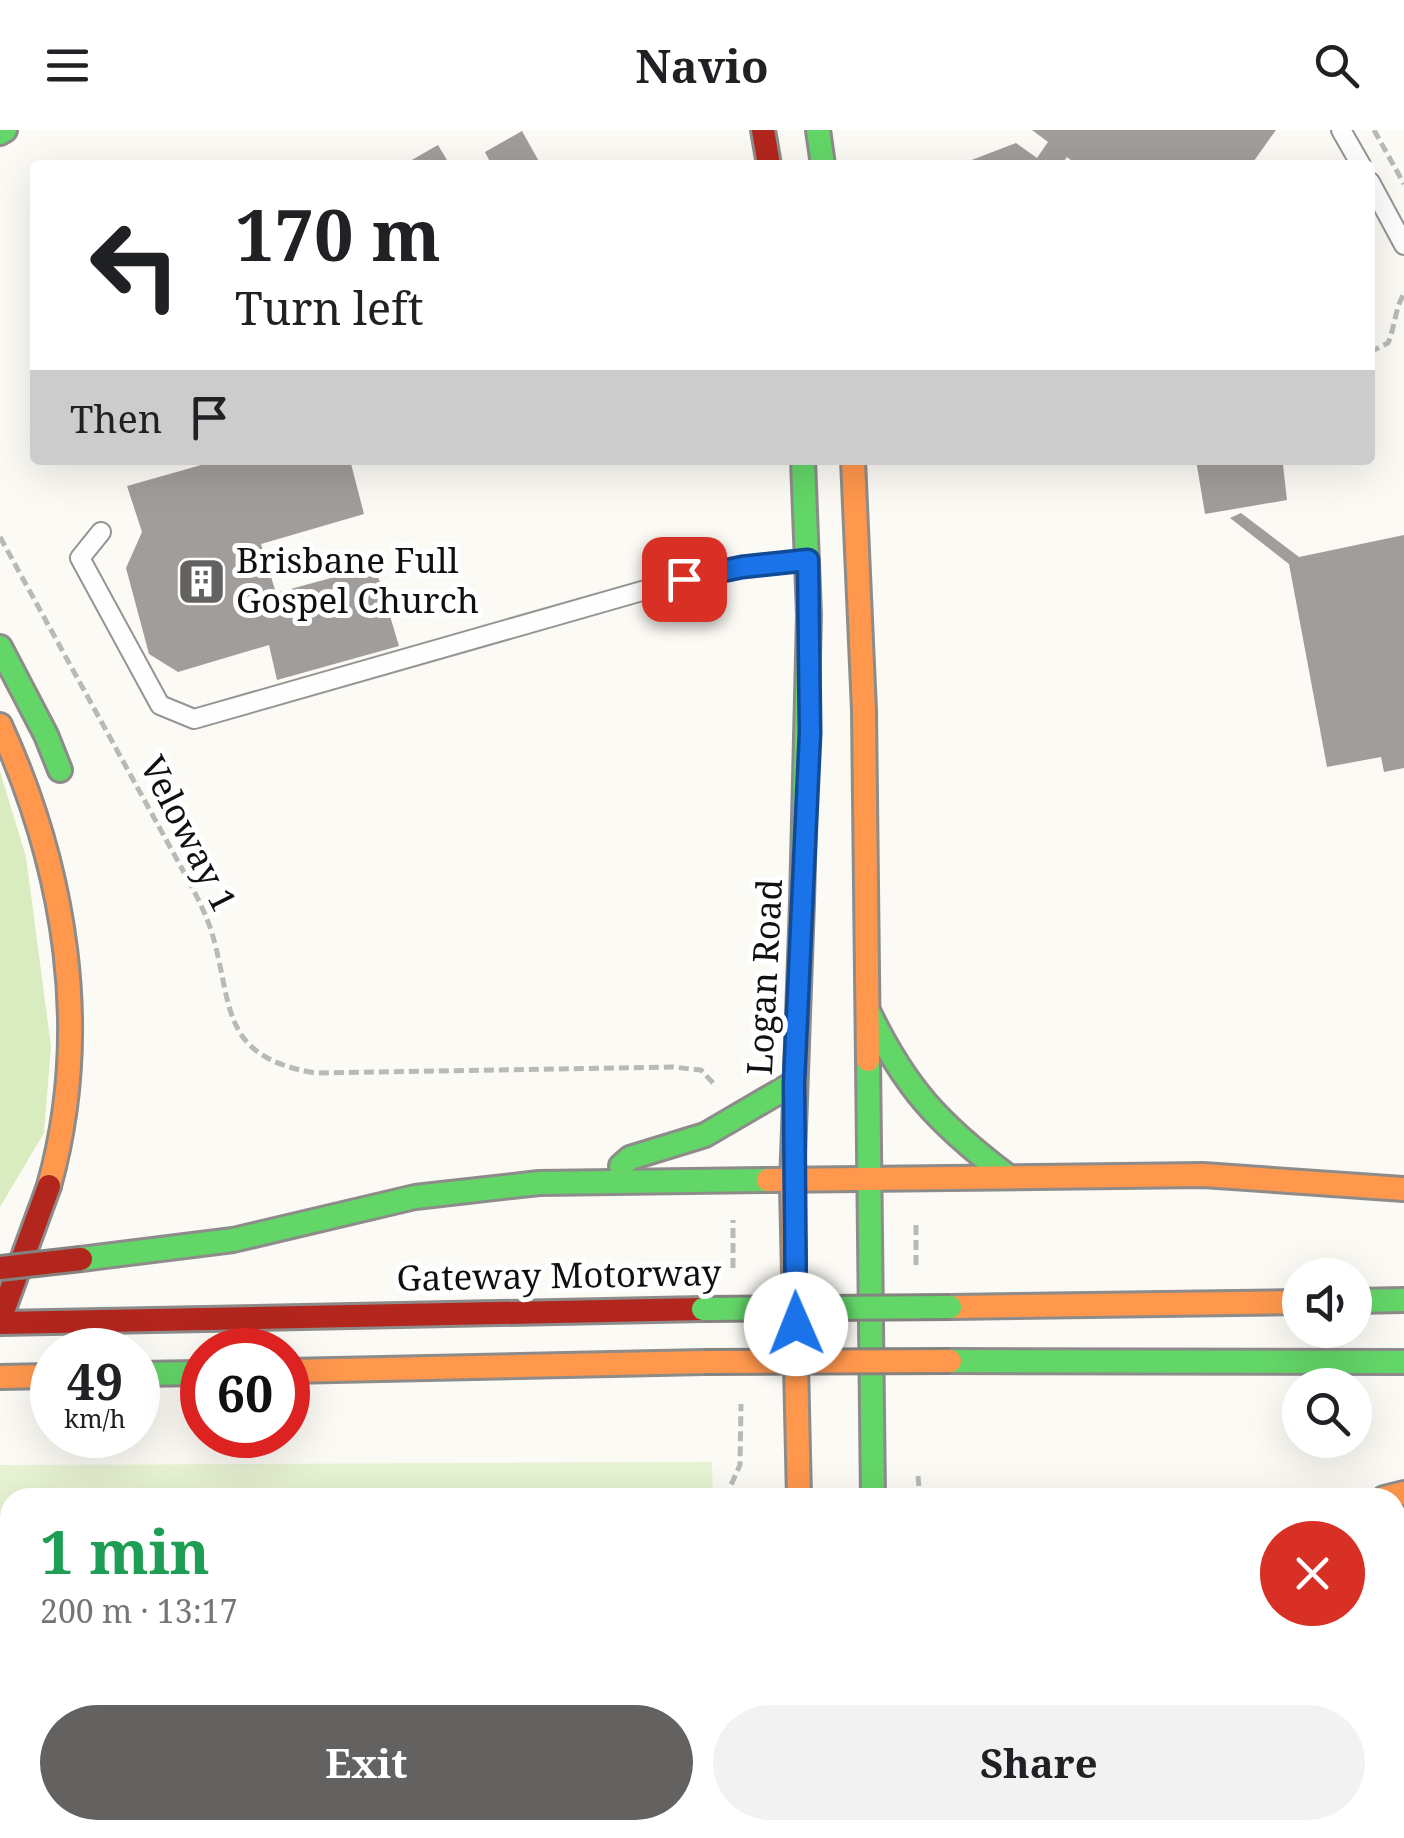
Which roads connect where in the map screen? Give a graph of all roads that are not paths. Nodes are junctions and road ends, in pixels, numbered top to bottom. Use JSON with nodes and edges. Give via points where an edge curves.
{"nodes":[{"id":1,"x":763,"y":130,"type":"edge"},
{"id":2,"x":818,"y":130,"type":"edge"},
{"id":3,"x":1341,"y":130,"type":"edge"},
{"id":4,"x":768,"y":160,"type":"edge"},
{"id":5,"x":822,"y":160,"type":"edge"},
{"id":6,"x":1358,"y":160,"type":"edge"},
{"id":7,"x":1375,"y":191,"type":"edge"},
{"id":8,"x":1404,"y":245,"type":"edge"},
{"id":9,"x":804,"y":465,"type":"edge"},
{"id":10,"x":853,"y":465,"type":"edge"},
{"id":11,"x":101,"y":532,"type":"dead end"},
{"id":12,"x":808,"y":560,"type":"junction"},
{"id":13,"x":0,"y":646,"type":"edge"},
{"id":14,"x":0,"y":725,"type":"edge"},
{"id":15,"x":68,"y":791,"type":"dead end"},
{"id":16,"x":869,"y":1013,"type":"junction"},
{"id":17,"x":794,"y":1083,"type":"junction"},
{"id":18,"x":91,"y":1109,"type":"dead end"},
{"id":19,"x":55,"y":1162,"type":"junction"},
{"id":20,"x":1006,"y":1176,"type":"junction"},
{"id":21,"x":869,"y":1179,"type":"junction"},
{"id":22,"x":793,"y":1180,"type":"junction"},
{"id":23,"x":604,"y":1181,"type":"junction"},
{"id":24,"x":1404,"y":1189,"type":"edge"},
{"id":25,"x":0,"y":1268,"type":"edge"},
{"id":26,"x":1404,"y":1300,"type":"edge"},
{"id":27,"x":1372,"y":1301,"type":"edge"},
{"id":28,"x":1282,"y":1302,"type":"edge"},
{"id":29,"x":0,"y":1320,"type":"edge"},
{"id":30,"x":1404,"y":1362,"type":"edge"},
{"id":31,"x":310,"y":1371,"type":"edge"},
{"id":32,"x":30,"y":1376,"type":"edge"},
{"id":33,"x":0,"y":1377,"type":"edge"},
{"id":34,"x":799,"y":1488,"type":"edge"},
{"id":35,"x":873,"y":1488,"type":"edge"}],
"edges":[{"from":1,"to":4,"type":"main road"},
{"from":2,"to":5,"type":"main road"},
{"from":3,"to":6,"type":"lane"},
{"from":7,"to":8,"type":"lane"},
{"from":9,"to":12,"type":"main road","name":"Logan Road"},
{"from":10,"to":16,"type":"main road"},
{"from":11,"to":12,"type":"lane","via":[[80,558],[160,705],[194,719],[684,579]]},
{"from":12,"to":17,"type":"main road","name":"Logan Road","via":[[810,733]]},
{"from":13,"to":15,"type":"main road"},
{"from":14,"to":19,"type":"main road","via":[[40,816],[67,955],[69,1054]]},
{"from":16,"to":20,"type":"main road","via":[[916,1098]]},
{"from":16,"to":21,"type":"main road"},
{"from":17,"to":22,"type":"main road","name":"Logan Road"},
{"from":17,"to":23,"type":"main road","via":[[706,1135],[630,1158]]},
{"from":18,"to":19,"type":"main road"},
{"from":19,"to":29,"type":"main road"},
{"from":20,"to":21,"type":"main road"},
{"from":20,"to":24,"type":"main road","via":[[1219,1175]]},
{"from":21,"to":22,"type":"main road"},
{"from":21,"to":35,"type":"main road"},
{"from":22,"to":23,"type":"main road"},
{"from":22,"to":34,"type":"main road","name":"Logan Road"},
{"from":23,"to":25,"type":"main road","bridge":true,"via":[[414,1197],[233,1240]]},
{"from":26,"to":27,"type":"main road"},
{"from":28,"to":29,"type":"main road","name":"Gateway Motorway","bridge":true},
{"from":30,"to":31,"type":"main road","bridge":true,"via":[[704,1362]]},
{"from":32,"to":33,"type":"main road"}]}
